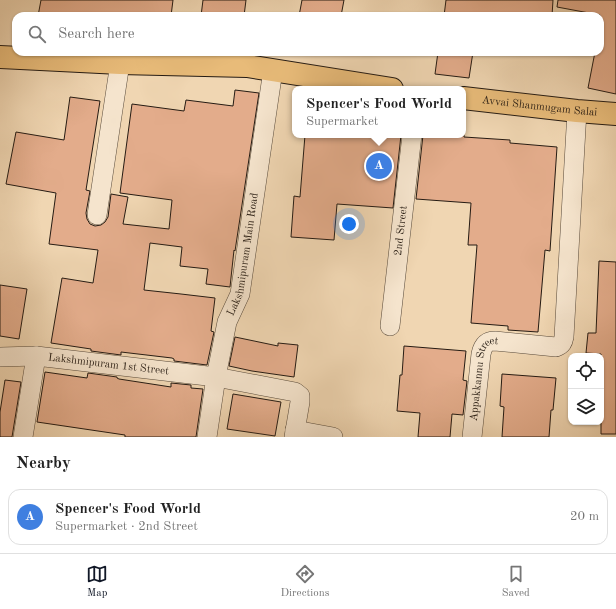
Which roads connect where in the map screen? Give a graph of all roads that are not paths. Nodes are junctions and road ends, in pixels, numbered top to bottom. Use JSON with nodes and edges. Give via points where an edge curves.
{"nodes":[{"id":1,"x":0,"y":58,"type":"edge"},
{"id":2,"x":120,"y":63,"type":"junction"},
{"id":3,"x":273,"y":70,"type":"junction"},
{"id":4,"x":373,"y":86,"type":"edge"},
{"id":5,"x":466,"y":98,"type":"edge"},
{"id":6,"x":577,"y":111,"type":"junction"},
{"id":7,"x":616,"y":114,"type":"edge"},
{"id":8,"x":412,"y":138,"type":"edge"},
{"id":9,"x":97,"y":215,"type":"dead end"},
{"id":10,"x":390,"y":326,"type":"dead end"},
{"id":11,"x":36,"y":356,"type":"junction"},
{"id":12,"x":0,"y":357,"type":"edge"},
{"id":13,"x":216,"y":377,"type":"junction"},
{"id":14,"x":295,"y":433,"type":"edge"},
{"id":15,"x":23,"y":437,"type":"edge"},
{"id":16,"x":207,"y":437,"type":"edge"},
{"id":17,"x":333,"y":437,"type":"edge"},
{"id":18,"x":472,"y":437,"type":"edge"}],
"edges":[{"from":1,"to":2,"type":"main road"},
{"from":2,"to":3,"type":"main road","via":[[247,66]]},
{"from":2,"to":9,"type":"street"},
{"from":3,"to":4,"type":"main road"},
{"from":3,"to":13,"type":"street","name":"Lakshmipuram Main Road","via":[[240,294],[227,322]]},
{"from":5,"to":6,"type":"main road","name":"Avvai Shanmugam Salai"},
{"from":6,"to":7,"type":"main road","name":"Avvai Shanmugam Salai"},
{"from":6,"to":18,"type":"street","name":"Appakkannu Street","via":[[564,337],[561,345],[556,347],[495,341],[485,343],[481,354]]},
{"from":8,"to":10,"type":"street","name":"2nd Street"},
{"from":11,"to":12,"type":"street","name":"Lakshmipuram 1st Street"},
{"from":11,"to":13,"type":"street","name":"Lakshmipuram 1st Street"},
{"from":11,"to":15,"type":"street"},
{"from":13,"to":14,"type":"street","name":"Lakshmipuram 1st Street","via":[[295,392],[300,396]]},
{"from":13,"to":16,"type":"street","name":"Lakshmipuram Main Road"},
{"from":14,"to":17,"type":"street"}]}
